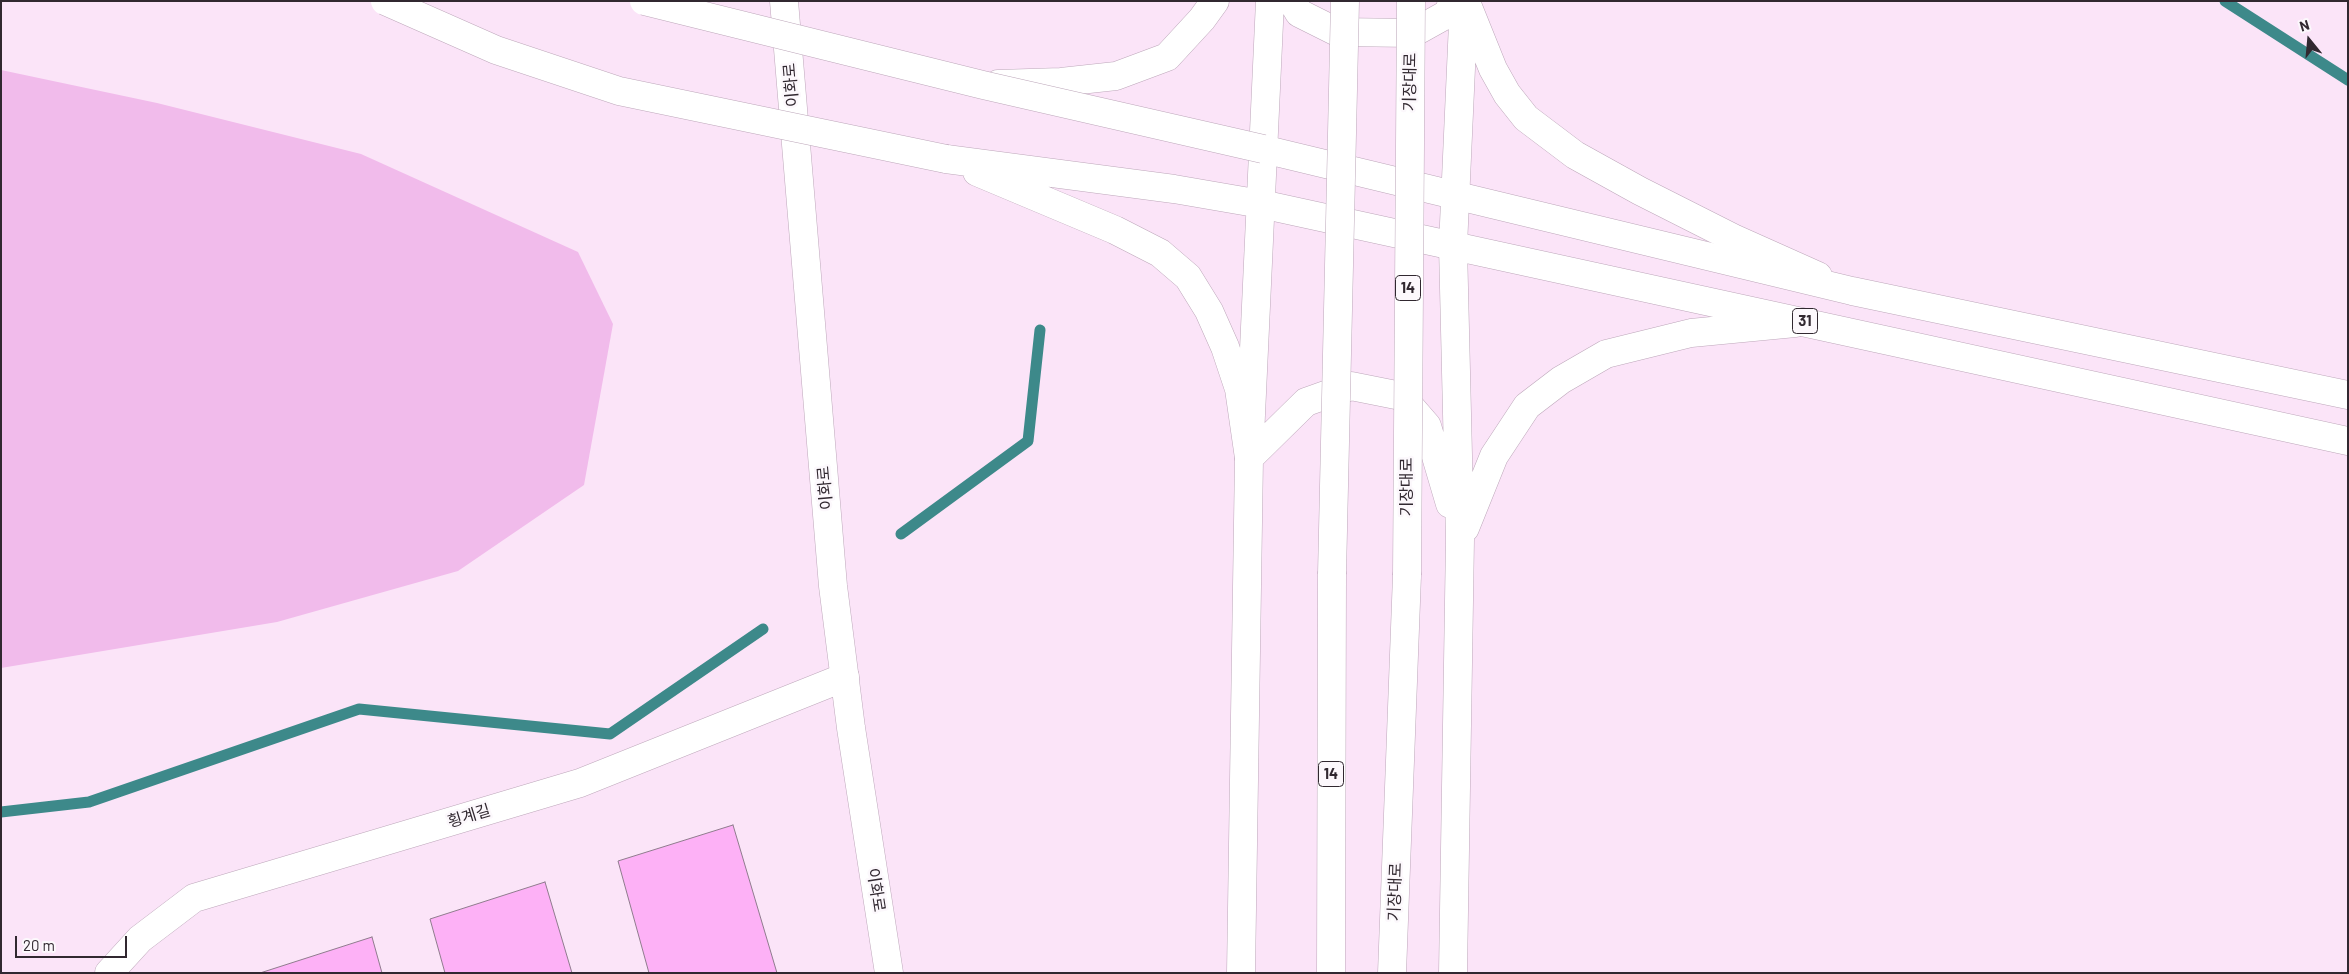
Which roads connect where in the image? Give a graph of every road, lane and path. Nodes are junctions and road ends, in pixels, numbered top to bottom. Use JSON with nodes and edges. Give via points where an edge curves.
{"nodes":[{"id":1,"x":385,"y":1,"type":"edge"},
{"id":2,"x":644,"y":1,"type":"edge"},
{"id":3,"x":784,"y":1,"type":"edge"},
{"id":4,"x":1215,"y":1,"type":"edge"},
{"id":5,"x":1270,"y":1,"type":"edge"},
{"id":6,"x":1292,"y":1,"type":"edge"},
{"id":7,"x":1344,"y":1,"type":"edge"},
{"id":8,"x":1411,"y":1,"type":"edge"},
{"id":9,"x":1452,"y":1,"type":"edge"},
{"id":10,"x":1464,"y":1,"type":"edge"},
{"id":11,"x":983,"y":85,"type":"junction"},
{"id":12,"x":1263,"y":149,"type":"junction"},
{"id":13,"x":946,"y":159,"type":"junction"},
{"id":14,"x":1456,"y":195,"type":"junction"},
{"id":15,"x":1261,"y":204,"type":"junction"},
{"id":16,"x":1453,"y":246,"type":"junction"},
{"id":17,"x":1852,"y":291,"type":"junction"},
{"id":18,"x":1809,"y":322,"type":"junction"},
{"id":19,"x":2348,"y":395,"type":"edge"},
{"id":20,"x":2348,"y":441,"type":"edge"},
{"id":21,"x":1248,"y":458,"type":"junction"},
{"id":22,"x":1460,"y":538,"type":"junction"},
{"id":23,"x":845,"y":677,"type":"junction"},
{"id":24,"x":110,"y":973,"type":"edge"},
{"id":25,"x":889,"y":973,"type":"edge"},
{"id":26,"x":1241,"y":973,"type":"edge"},
{"id":27,"x":1331,"y":973,"type":"edge"},
{"id":28,"x":1392,"y":973,"type":"edge"},
{"id":29,"x":1453,"y":973,"type":"edge"}],
"edges":[{"from":1,"to":13,"type":"main road","bridge":true,"via":[[496,50],[618,91]]},
{"from":2,"to":11,"type":"main road","bridge":true},
{"from":3,"to":23,"type":"main road","name":"이화로","via":[[833,576]]},
{"from":4,"to":11,"type":"main road","bridge":true,"via":[[1167,57],[1116,76]]},
{"from":5,"to":12,"type":"main road"},
{"from":6,"to":9,"type":"main road","via":[[1298,13],[1337,32],[1413,33],[1449,13]]},
{"from":7,"to":27,"type":"main road","number":"14","bridge":true,"via":[[1332,574]]},
{"from":8,"to":28,"type":"main road","name":"기장대로","number":"14","bridge":true,"via":[[1406,575]]},
{"from":10,"to":14,"type":"main road"},
{"from":10,"to":17,"type":"main road","via":[[1507,94],[1526,118],[1575,155],[1733,238]]},
{"from":11,"to":12,"type":"main road","bridge":true},
{"from":12,"to":14,"type":"main road"},
{"from":12,"to":15,"type":"main road"},
{"from":13,"to":15,"type":"main road","via":[[1174,189]]},
{"from":13,"to":21,"type":"main road","via":[[1115,230],[1160,253],[1188,277],[1209,311],[1239,389]]},
{"from":14,"to":16,"type":"main road"},
{"from":14,"to":17,"type":"main road"},
{"from":15,"to":16,"type":"main road","number":"31"},
{"from":15,"to":21,"type":"main road"},
{"from":16,"to":18,"type":"main road","number":"31"},
{"from":16,"to":22,"type":"main road"},
{"from":17,"to":19,"type":"main road"},
{"from":18,"to":20,"type":"main road","number":"31"},
{"from":18,"to":22,"type":"main road","via":[[1690,333],[1606,354],[1561,380],[1527,406],[1494,456]]},
{"from":21,"to":22,"type":"main road","via":[[1306,402],[1351,386],[1401,396],[1427,426]]},
{"from":21,"to":26,"type":"main road"},
{"from":22,"to":29,"type":"main road"},
{"from":23,"to":24,"type":"main road","name":"횡계길","via":[[580,783],[194,898],[140,939]]},
{"from":23,"to":25,"type":"main road","name":"이화로"}]}
